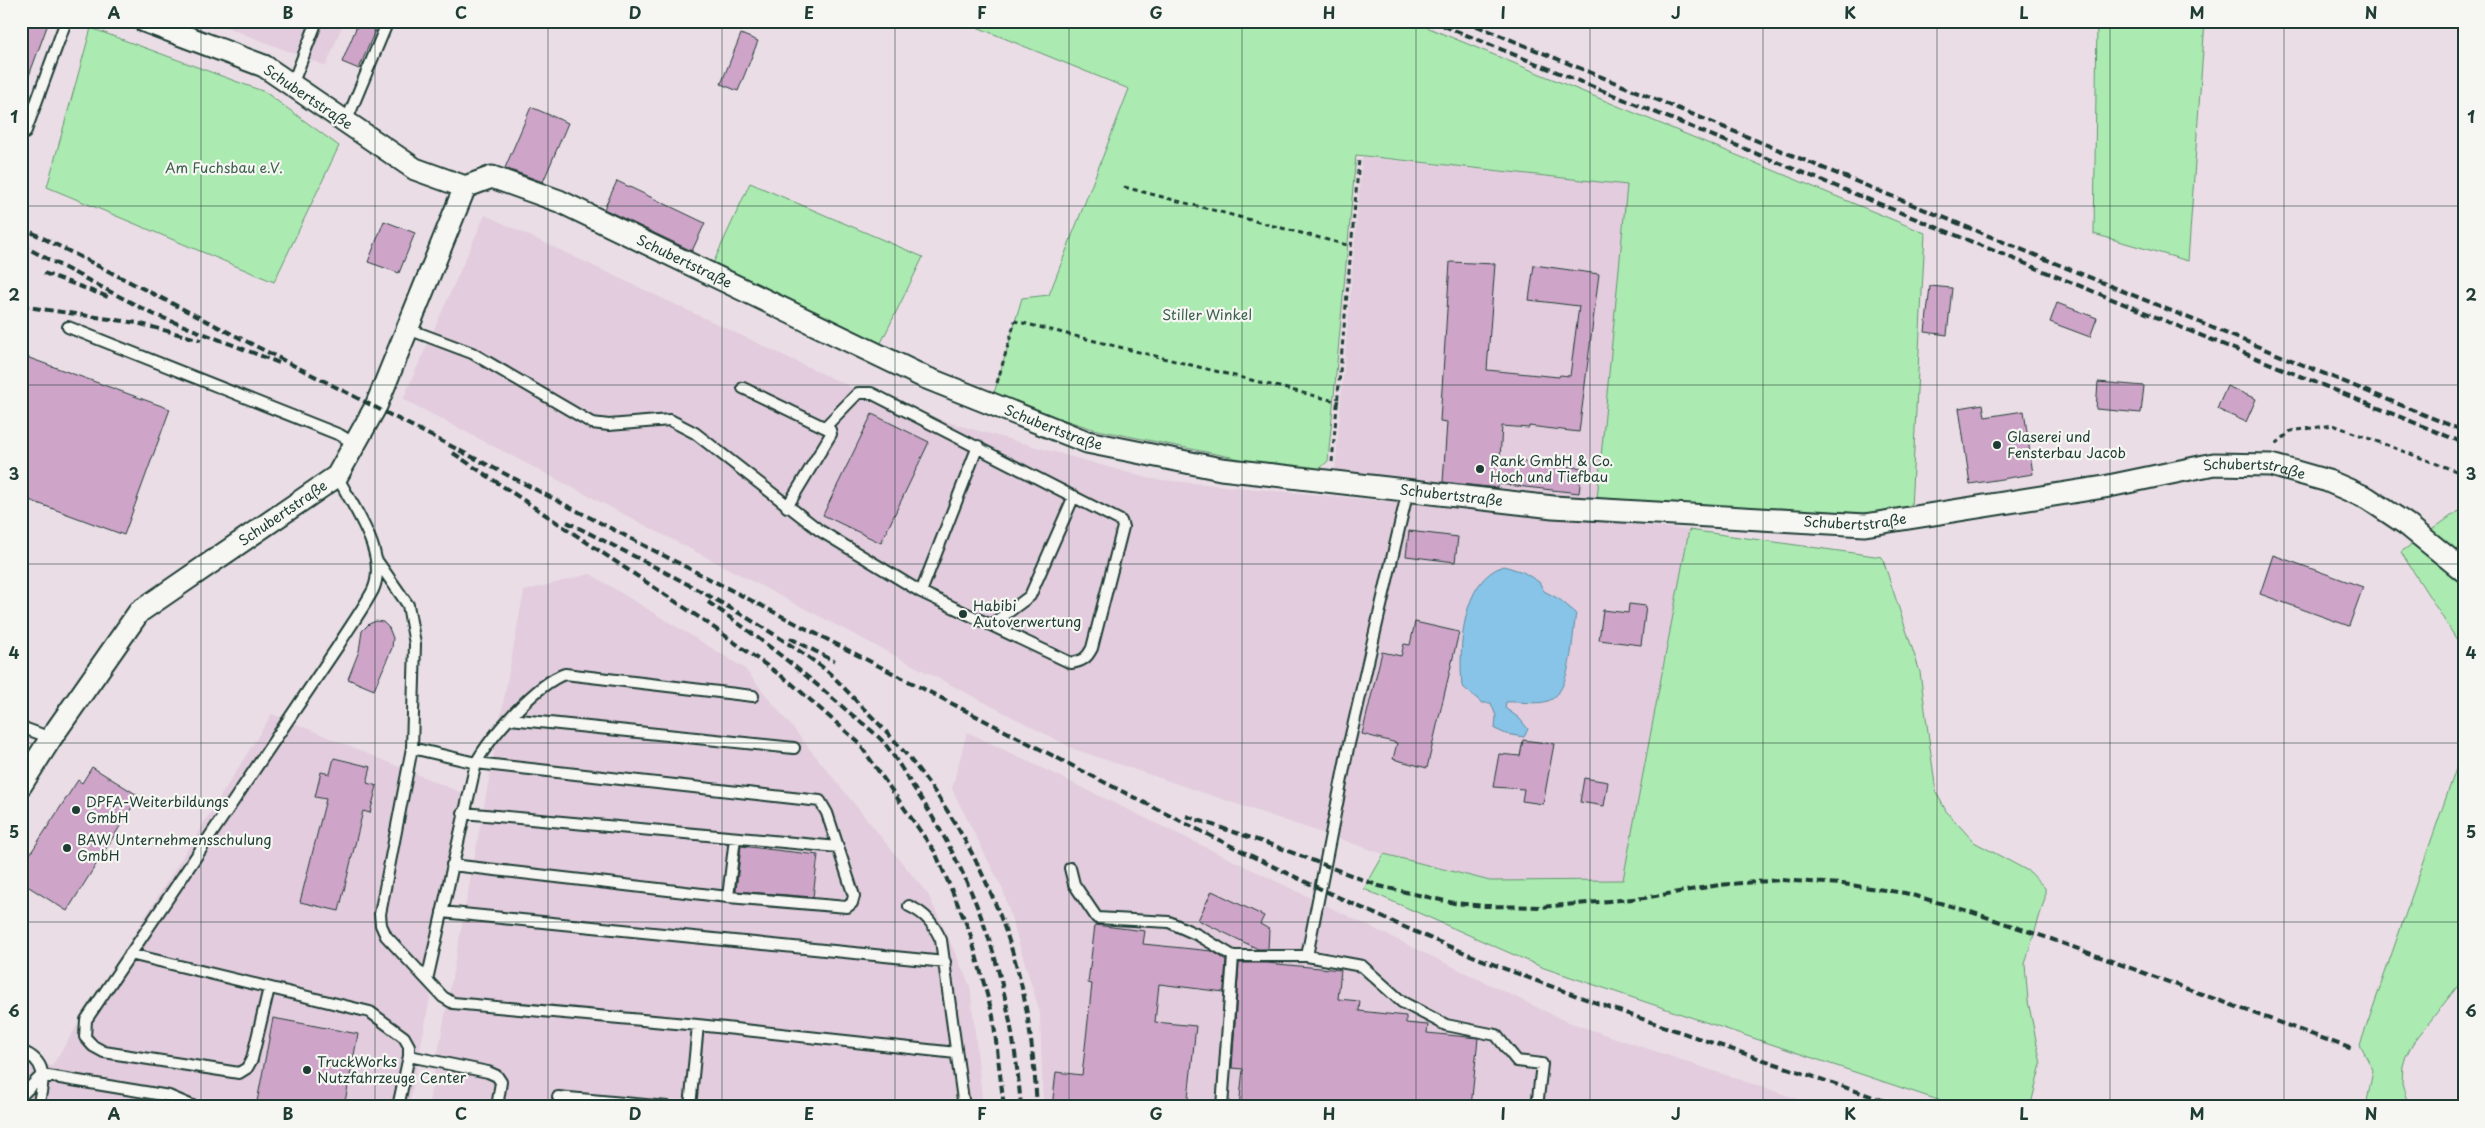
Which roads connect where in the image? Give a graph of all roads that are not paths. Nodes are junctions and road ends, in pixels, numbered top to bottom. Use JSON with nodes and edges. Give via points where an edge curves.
{"nodes":[{"id":1,"x":66,"y":21,"type":"edge"},
{"id":2,"x":144,"y":21,"type":"edge"},
{"id":3,"x":317,"y":21,"type":"edge"},
{"id":4,"x":388,"y":21,"type":"edge"},
{"id":5,"x":292,"y":85,"type":"junction"},
{"id":6,"x":346,"y":122,"type":"junction"},
{"id":7,"x":21,"y":135,"type":"edge"},
{"id":8,"x":464,"y":186,"type":"junction"},
{"id":9,"x":68,"y":327,"type":"dead end"},
{"id":10,"x":408,"y":329,"type":"junction"},
{"id":11,"x":744,"y":388,"type":"dead end"},
{"id":12,"x":826,"y":426,"type":"junction"},
{"id":13,"x":355,"y":444,"type":"junction"},
{"id":14,"x":978,"y":446,"type":"junction"},
{"id":15,"x":337,"y":476,"type":"junction"},
{"id":16,"x":1408,"y":490,"type":"junction"},
{"id":17,"x":1074,"y":496,"type":"junction"},
{"id":18,"x":788,"y":507,"type":"junction"},
{"id":19,"x":378,"y":562,"type":"junction"},
{"id":20,"x":2464,"y":571,"type":"edge"},
{"id":21,"x":921,"y":592,"type":"junction"},
{"id":22,"x":990,"y":625,"type":"junction"},
{"id":23,"x":753,"y":696,"type":"dead end"},
{"id":24,"x":510,"y":719,"type":"junction"},
{"id":25,"x":21,"y":727,"type":"edge"},
{"id":26,"x":51,"y":738,"type":"junction"},
{"id":27,"x":412,"y":748,"type":"junction"},
{"id":28,"x":794,"y":748,"type":"dead end"},
{"id":29,"x":476,"y":763,"type":"junction"},
{"id":30,"x":21,"y":785,"type":"edge"},
{"id":31,"x":463,"y":813,"type":"junction"},
{"id":32,"x":735,"y":838,"type":"junction"},
{"id":33,"x":838,"y":848,"type":"junction"},
{"id":34,"x":452,"y":865,"type":"junction"},
{"id":35,"x":1070,"y":868,"type":"dead end"},
{"id":36,"x":728,"y":897,"type":"junction"},
{"id":37,"x":909,"y":906,"type":"dead end"},
{"id":38,"x":442,"y":912,"type":"junction"},
{"id":39,"x":130,"y":954,"type":"junction"},
{"id":40,"x":1233,"y":956,"type":"junction"},
{"id":41,"x":1307,"y":956,"type":"junction"},
{"id":42,"x":945,"y":962,"type":"junction"},
{"id":43,"x":427,"y":980,"type":"junction"},
{"id":44,"x":269,"y":988,"type":"junction"},
{"id":45,"x":698,"y":1024,"type":"junction"},
{"id":46,"x":21,"y":1051,"type":"edge"},
{"id":47,"x":956,"y":1052,"type":"junction"},
{"id":48,"x":410,"y":1056,"type":"junction"},
{"id":49,"x":42,"y":1074,"type":"junction"},
{"id":50,"x":21,"y":1096,"type":"edge"},
{"id":51,"x":558,"y":1097,"type":"dead end"},
{"id":52,"x":38,"y":1107,"type":"edge"},
{"id":53,"x":195,"y":1107,"type":"edge"},
{"id":54,"x":398,"y":1107,"type":"edge"},
{"id":55,"x":497,"y":1107,"type":"edge"},
{"id":56,"x":667,"y":1107,"type":"edge"},
{"id":57,"x":690,"y":1107,"type":"edge"},
{"id":58,"x":964,"y":1107,"type":"edge"},
{"id":59,"x":1222,"y":1107,"type":"edge"},
{"id":60,"x":1537,"y":1107,"type":"edge"}],
"edges":[{"from":1,"to":7,"type":"lane"},
{"from":2,"to":5,"type":"street","name":"Schubertstraße","via":[[264,66]]},
{"from":3,"to":5,"type":"lane"},
{"from":4,"to":6,"type":"lane"},
{"from":5,"to":6,"type":"street","name":"Schubertstraße"},
{"from":6,"to":8,"type":"street","name":"Schubertstraße","via":[[415,169]]},
{"from":8,"to":10,"type":"street","name":"Schubertstraße"},
{"from":8,"to":16,"type":"street","name":"Schubertstraße","via":[[492,177],[559,200],[924,377],[1087,442],[1222,469]]},
{"from":9,"to":13,"type":"lane"},
{"from":10,"to":13,"type":"street","name":"Schubertstraße","via":[[376,406]]},
{"from":10,"to":18,"type":"lane","via":[[472,353],[592,423],[609,425],[670,420],[695,433]]},
{"from":11,"to":12,"type":"lane"},
{"from":12,"to":14,"type":"lane","via":[[858,393],[865,392]]},
{"from":12,"to":18,"type":"lane","via":[[831,434]]},
{"from":13,"to":15,"type":"street","name":"Schubertstraße"},
{"from":14,"to":17,"type":"lane"},
{"from":14,"to":21,"type":"lane"},
{"from":15,"to":19,"type":"lane","via":[[368,532]]},
{"from":15,"to":26,"type":"street","name":"Schubertstraße","via":[[139,612]]},
{"from":16,"to":20,"type":"street","name":"Schubertstraße","via":[[1553,507],[1865,525],[2104,487],[2214,464],[2271,465],[2328,481],[2367,498],[2406,524]]},
{"from":16,"to":41,"type":"lane","via":[[1348,748]]},
{"from":17,"to":22,"type":"lane","via":[[1030,596]]},
{"from":17,"to":22,"type":"lane","via":[[1121,521],[1123,528],[1087,657],[1071,663]]},
{"from":18,"to":21,"type":"lane","via":[[819,530]]},
{"from":19,"to":27,"type":"lane","via":[[408,605],[414,636]]},
{"from":19,"to":39,"type":"lane","via":[[373,589],[338,646]]},
{"from":21,"to":22,"type":"lane"},
{"from":23,"to":24,"type":"lane","via":[[565,674],[556,676]]},
{"from":24,"to":28,"type":"lane"},
{"from":24,"to":29,"type":"lane","via":[[485,746]]},
{"from":25,"to":26,"type":"lane"},
{"from":26,"to":30,"type":"street","name":"Schubertstraße"},
{"from":27,"to":29,"type":"lane"},
{"from":27,"to":43,"type":"lane","via":[[380,914],[386,936]]},
{"from":29,"to":31,"type":"lane"},
{"from":29,"to":33,"type":"lane","via":[[820,801]]},
{"from":31,"to":32,"type":"lane"},
{"from":31,"to":34,"type":"lane"},
{"from":32,"to":33,"type":"lane"},
{"from":32,"to":36,"type":"lane"},
{"from":33,"to":36,"type":"lane","via":[[854,896],[847,907]]},
{"from":34,"to":36,"type":"lane"},
{"from":34,"to":38,"type":"lane"},
{"from":35,"to":40,"type":"lane","via":[[1074,884],[1097,918],[1169,922]]},
{"from":37,"to":42,"type":"lane","via":[[925,914],[933,924],[941,940]]},
{"from":38,"to":42,"type":"lane"},
{"from":38,"to":43,"type":"lane"},
{"from":39,"to":44,"type":"lane"},
{"from":39,"to":44,"type":"lane","via":[[86,1020],[85,1037],[104,1052],[239,1073],[252,1059]]},
{"from":40,"to":41,"type":"lane"},
{"from":40,"to":59,"type":"lane"},
{"from":41,"to":60,"type":"lane","via":[[1362,966],[1402,1002],[1446,1025],[1496,1035],[1517,1061],[1542,1064]]},
{"from":42,"to":47,"type":"lane"},
{"from":43,"to":45,"type":"lane","via":[[453,1003]]},
{"from":44,"to":48,"type":"lane","via":[[370,1012],[404,1038]]},
{"from":45,"to":47,"type":"lane"},
{"from":45,"to":57,"type":"lane"},
{"from":46,"to":49,"type":"lane","via":[[34,1056]]},
{"from":47,"to":58,"type":"lane"},
{"from":48,"to":54,"type":"lane"},
{"from":48,"to":55,"type":"lane","via":[[497,1076],[501,1082]]},
{"from":49,"to":50,"type":"lane"},
{"from":49,"to":52,"type":"lane"},
{"from":49,"to":53,"type":"lane","via":[[169,1096]]},
{"from":51,"to":56,"type":"lane"}]}
